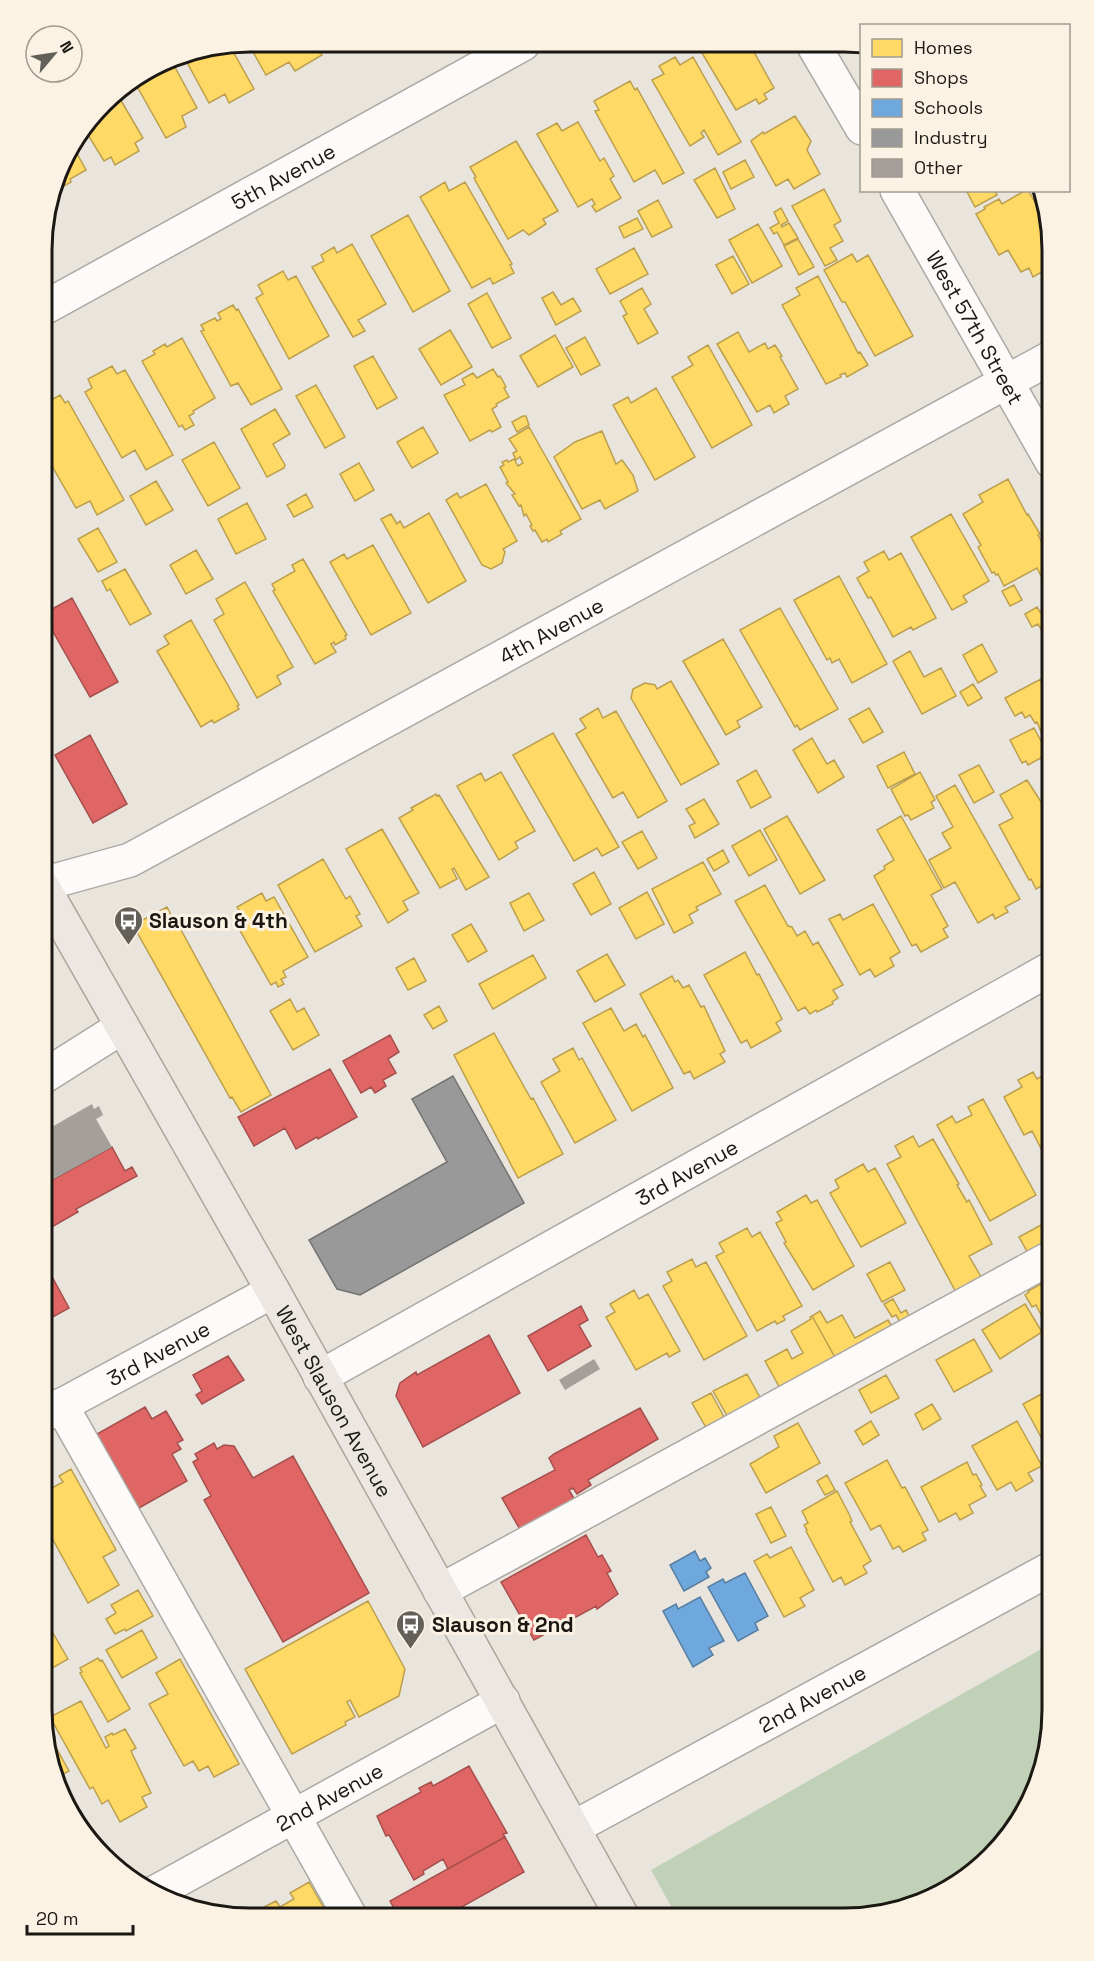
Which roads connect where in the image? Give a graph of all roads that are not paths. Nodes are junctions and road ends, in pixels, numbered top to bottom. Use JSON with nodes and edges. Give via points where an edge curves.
{"nodes":[{"id":1,"x":509,"y":52,"type":"edge"},
{"id":2,"x":818,"y":52,"type":"edge"},
{"id":3,"x":860,"y":126,"type":"edge"},
{"id":4,"x":898,"y":192,"type":"edge"},
{"id":5,"x":52,"y":304,"type":"edge"},
{"id":6,"x":1042,"y":363,"type":"edge"},
{"id":7,"x":1008,"y":382,"type":"junction"},
{"id":8,"x":1042,"y":444,"type":"edge"},
{"id":9,"x":52,"y":882,"type":"edge"},
{"id":10,"x":52,"y":901,"type":"edge"},
{"id":11,"x":1042,"y":974,"type":"edge"},
{"id":12,"x":122,"y":1027,"type":"junction"},
{"id":13,"x":52,"y":1071,"type":"edge"},
{"id":14,"x":1041,"y":1263,"type":"edge"},
{"id":15,"x":273,"y":1291,"type":"junction"},
{"id":16,"x":320,"y":1377,"type":"junction"},
{"id":17,"x":52,"y":1411,"type":"edge"},
{"id":18,"x":1041,"y":1575,"type":"edge"},
{"id":19,"x":440,"y":1591,"type":"junction"},
{"id":20,"x":503,"y":1701,"type":"junction"},
{"id":21,"x":294,"y":1816,"type":"junction"},
{"id":22,"x":573,"y":1828,"type":"junction"},
{"id":23,"x":164,"y":1888,"type":"edge"},
{"id":24,"x":346,"y":1909,"type":"edge"},
{"id":25,"x":618,"y":1909,"type":"edge"}],
"edges":[{"from":1,"to":5,"type":"street","name":"5th Avenue"},
{"from":2,"to":3,"type":"street"},
{"from":4,"to":7,"type":"street","name":"West 57th Street"},
{"from":6,"to":7,"type":"street","name":"4th Avenue"},
{"from":7,"to":8,"type":"street","name":"West 57th Street"},
{"from":7,"to":9,"type":"street","name":"4th Avenue","via":[[130,860]]},
{"from":10,"to":12,"type":"main road","name":"West Slauson Avenue"},
{"from":11,"to":16,"type":"street","name":"3rd Avenue"},
{"from":12,"to":13,"type":"street"},
{"from":12,"to":15,"type":"main road","name":"West Slauson Avenue"},
{"from":14,"to":19,"type":"street"},
{"from":15,"to":16,"type":"main road","name":"West Slauson Avenue"},
{"from":15,"to":17,"type":"street","name":"3rd Avenue"},
{"from":16,"to":19,"type":"main road","name":"West Slauson Avenue"},
{"from":17,"to":21,"type":"street"},
{"from":18,"to":22,"type":"street","name":"2nd Avenue"},
{"from":19,"to":20,"type":"main road","name":"West Slauson Avenue"},
{"from":20,"to":21,"type":"street","name":"2nd Avenue"},
{"from":20,"to":22,"type":"main road","name":"West Slauson Avenue"},
{"from":21,"to":23,"type":"street","name":"2nd Avenue"},
{"from":21,"to":24,"type":"street"},
{"from":22,"to":25,"type":"main road","name":"West Slauson Avenue"}]}
